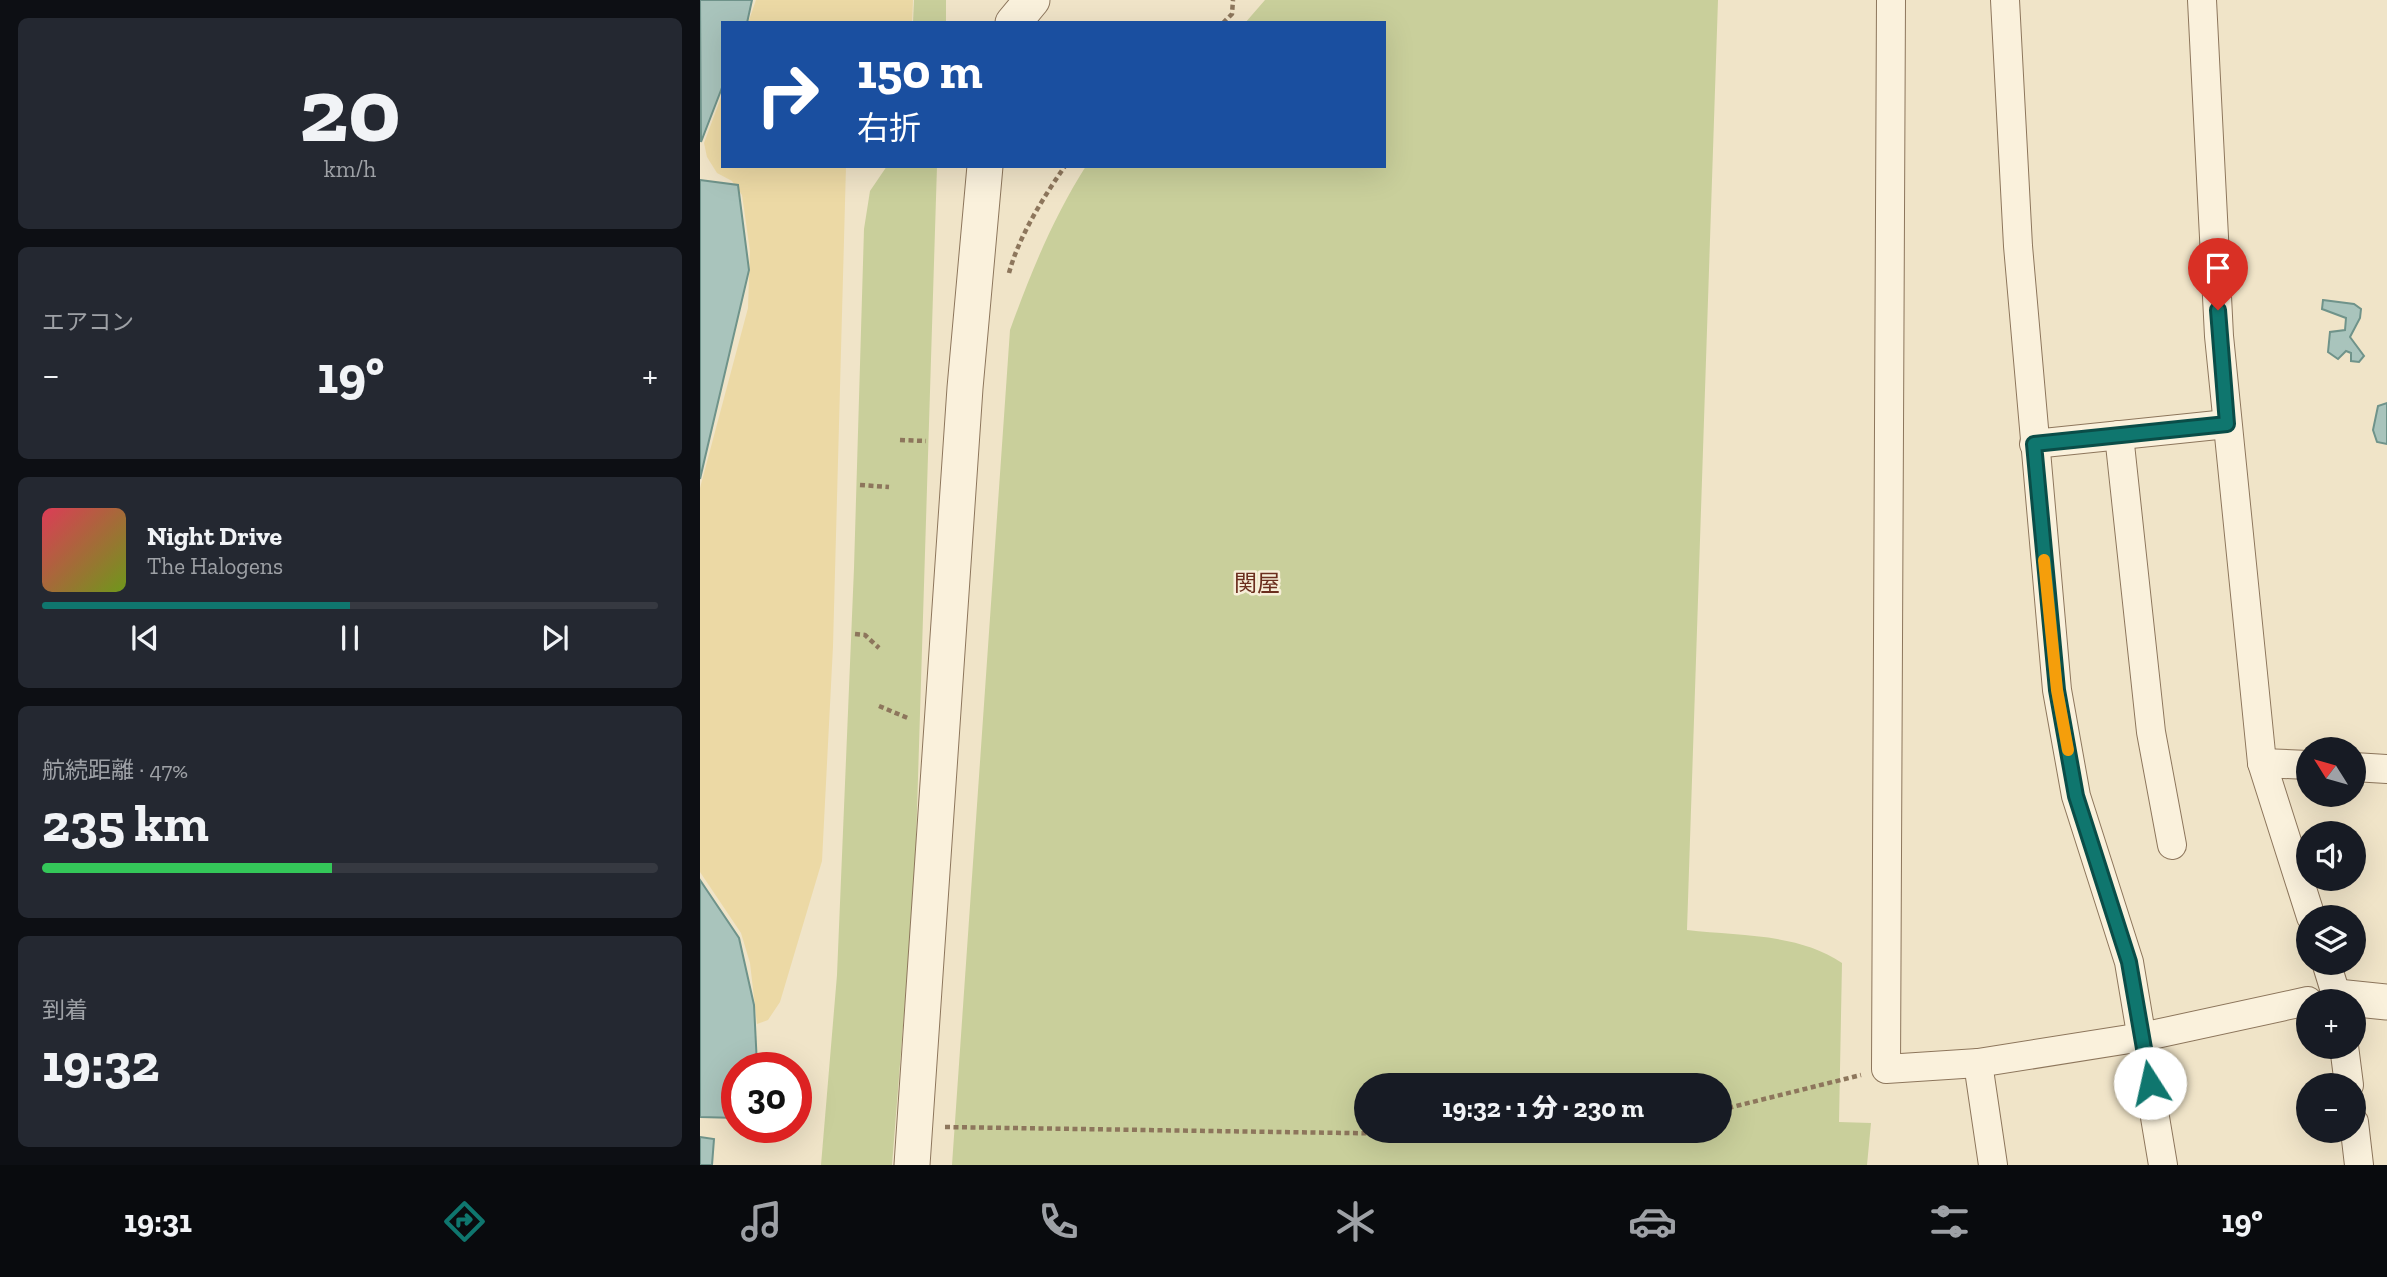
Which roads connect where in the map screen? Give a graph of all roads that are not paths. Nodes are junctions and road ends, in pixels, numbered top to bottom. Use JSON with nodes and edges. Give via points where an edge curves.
{"nodes":[{"id":1,"x":1032,"y":0,"type":"edge"},
{"id":2,"x":1891,"y":0,"type":"edge"},
{"id":3,"x":2005,"y":0,"type":"edge"},
{"id":4,"x":2203,"y":0,"type":"edge"},
{"id":5,"x":1015,"y":21,"type":"edge"},
{"id":6,"x":985,"y":168,"type":"edge"},
{"id":7,"x":2227,"y":424,"type":"junction"},
{"id":8,"x":2119,"y":435,"type":"junction"},
{"id":9,"x":2034,"y":444,"type":"junction"},
{"id":10,"x":2262,"y":763,"type":"junction"},
{"id":11,"x":2296,"y":764,"type":"edge"},
{"id":12,"x":2366,"y":768,"type":"edge"},
{"id":13,"x":2387,"y":769,"type":"edge"},
{"id":14,"x":2172,"y":845,"type":"dead end"},
{"id":15,"x":2307,"y":905,"type":"edge"},
{"id":16,"x":2366,"y":1001,"type":"edge"},
{"id":17,"x":2387,"y":1002,"type":"edge"},
{"id":18,"x":2296,"y":1006,"type":"edge"},
{"id":19,"x":2141,"y":1037,"type":"junction"},
{"id":20,"x":1978,"y":1063,"type":"junction"},
{"id":21,"x":2356,"y":1143,"type":"edge"},
{"id":22,"x":912,"y":1165,"type":"edge"},
{"id":23,"x":1993,"y":1165,"type":"edge"},
{"id":24,"x":2163,"y":1165,"type":"edge"},
{"id":25,"x":2359,"y":1165,"type":"edge"}],
"edges":[{"from":1,"to":5,"type":"street"},
{"from":2,"to":20,"type":"street","via":[[1886,1069]]},
{"from":3,"to":9,"type":"street"},
{"from":4,"to":7,"type":"street"},
{"from":6,"to":22,"type":"street","via":[[964,402]]},
{"from":7,"to":8,"type":"street"},
{"from":7,"to":10,"type":"street"},
{"from":8,"to":9,"type":"street"},
{"from":8,"to":14,"type":"street","via":[[2151,732]]},
{"from":9,"to":19,"type":"street","via":[[2057,690],[2076,796],[2129,962]]},
{"from":10,"to":11,"type":"street"},
{"from":10,"to":15,"type":"street"},
{"from":12,"to":13,"type":"street"},
{"from":16,"to":17,"type":"street"},
{"from":18,"to":19,"type":"street"},
{"from":19,"to":20,"type":"street"},
{"from":19,"to":24,"type":"street"},
{"from":20,"to":23,"type":"street"},
{"from":21,"to":25,"type":"street"}]}
